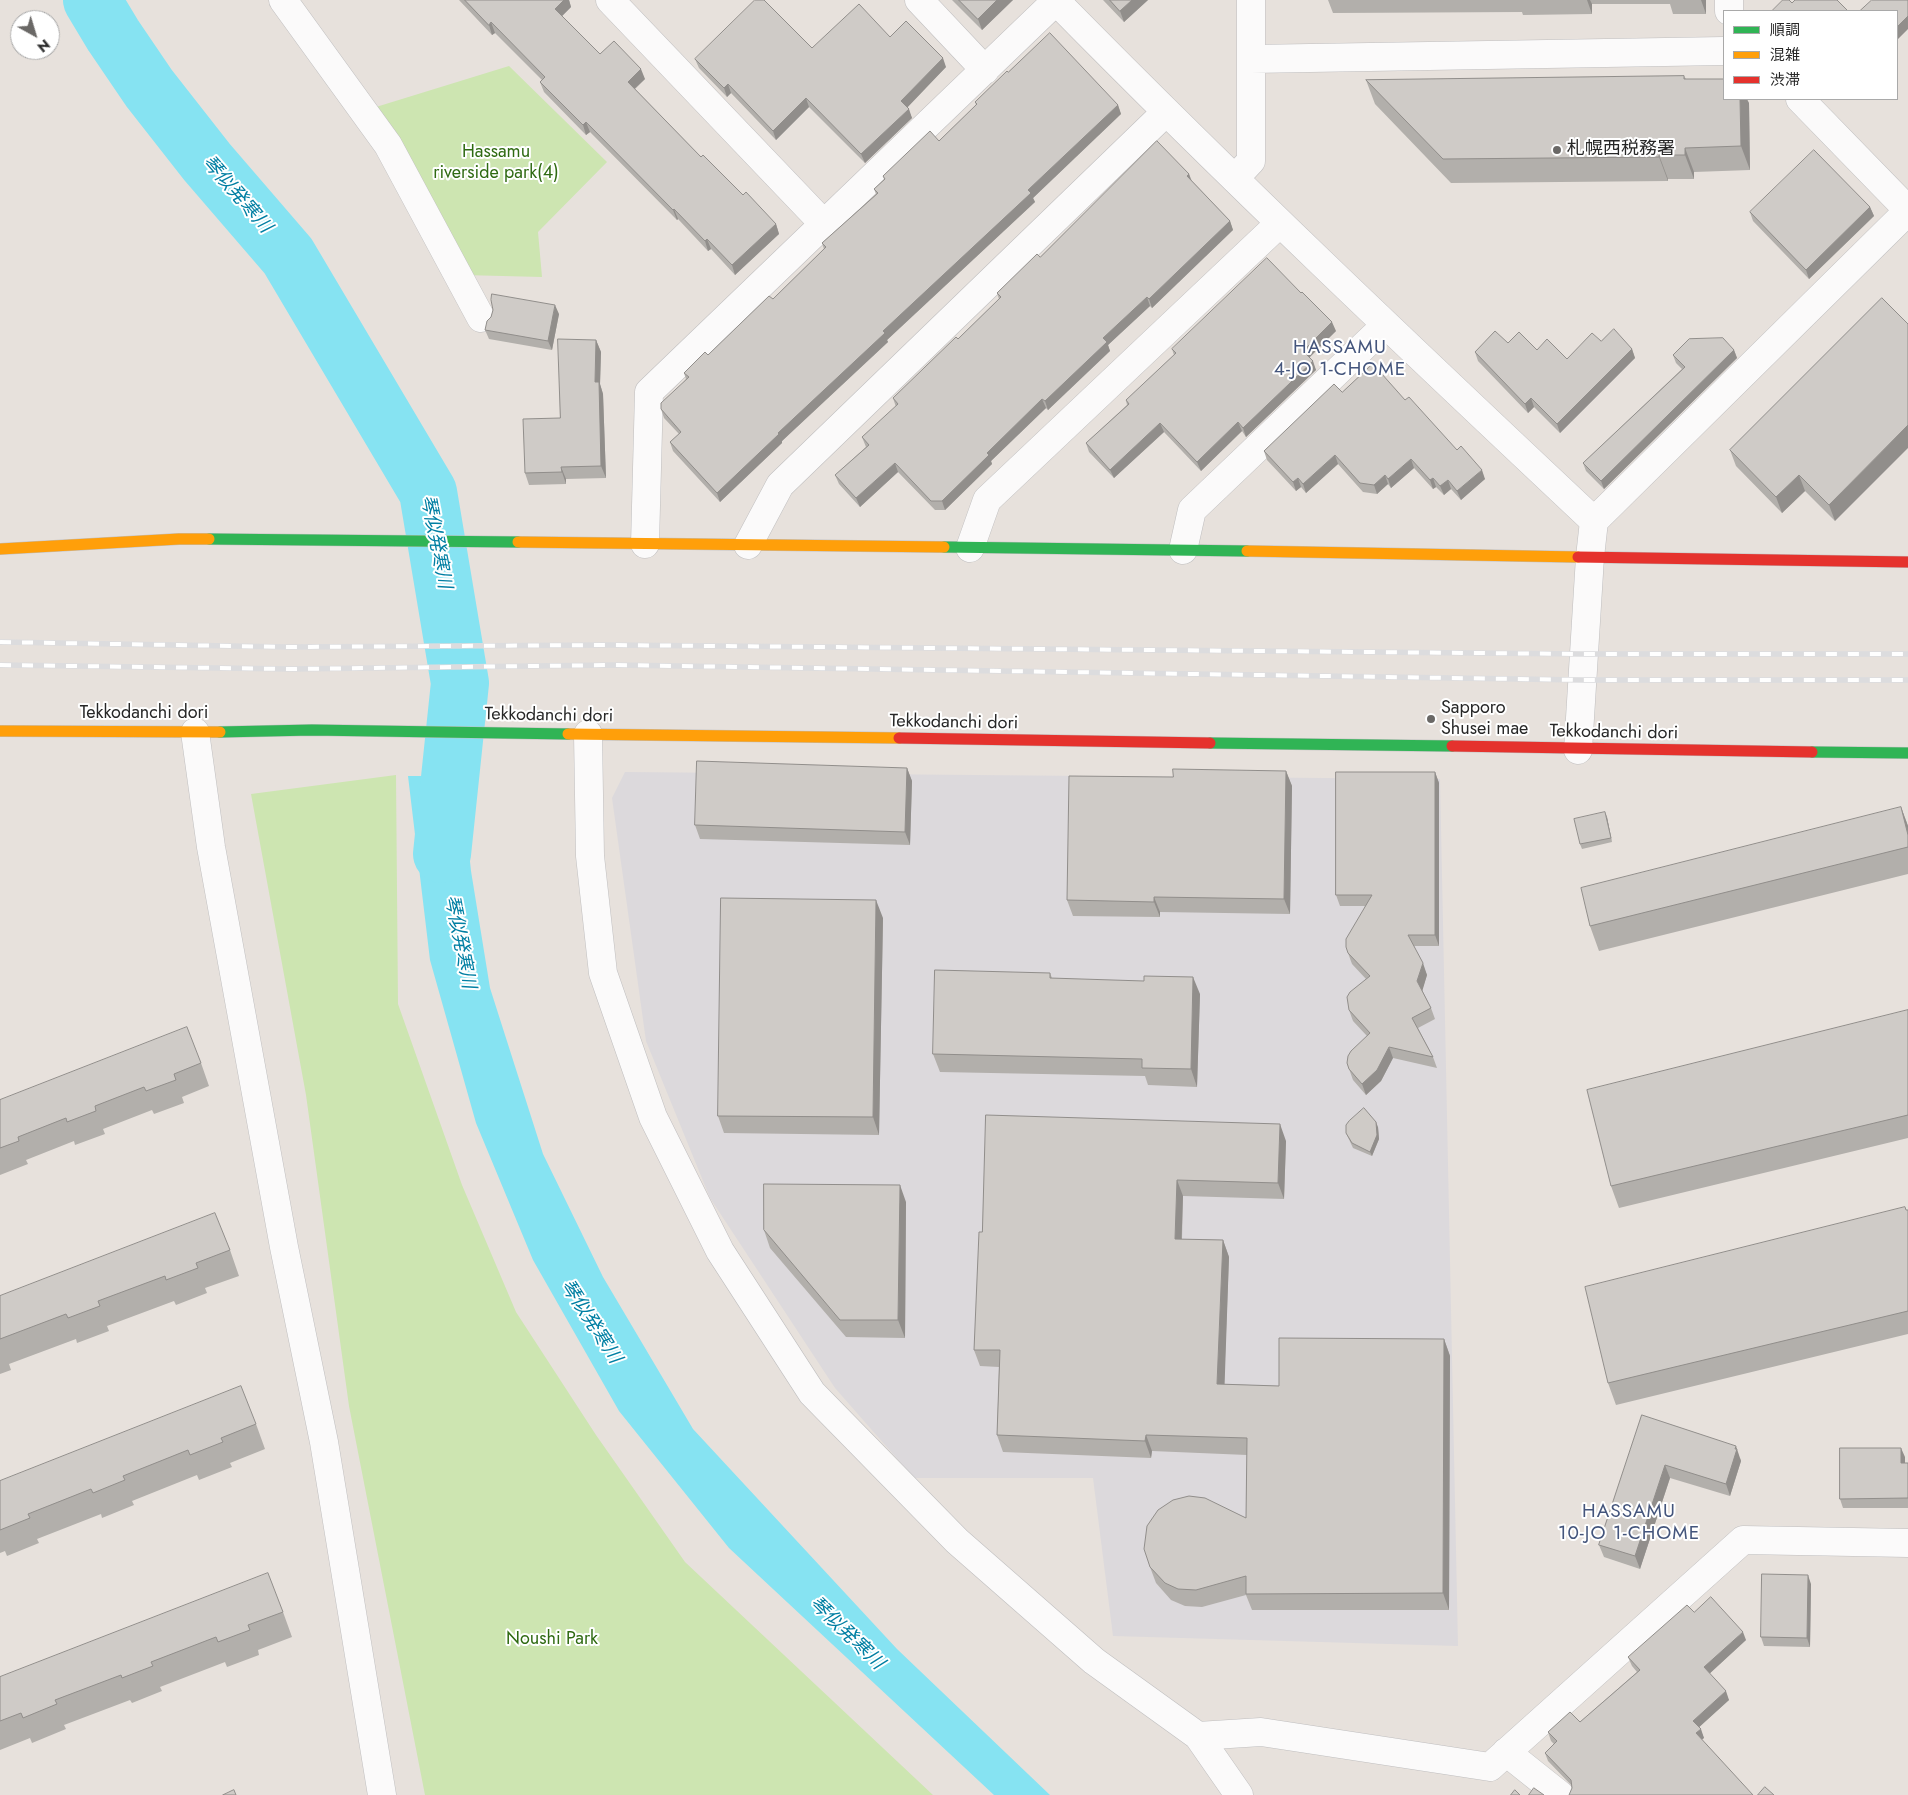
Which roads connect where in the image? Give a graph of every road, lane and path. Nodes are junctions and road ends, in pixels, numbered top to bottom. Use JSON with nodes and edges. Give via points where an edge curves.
{"nodes":[{"id":1,"x":283,"y":0,"type":"edge"},
{"id":2,"x":610,"y":0,"type":"edge"},
{"id":3,"x":919,"y":0,"type":"edge"},
{"id":4,"x":1057,"y":0,"type":"edge"},
{"id":5,"x":1251,"y":0,"type":"edge"},
{"id":6,"x":1723,"y":51,"type":"edge"},
{"id":7,"x":1251,"y":59,"type":"junction"},
{"id":8,"x":985,"y":70,"type":"junction"},
{"id":9,"x":1801,"y":100,"type":"edge"},
{"id":10,"x":1166,"y":112,"type":"junction"},
{"id":11,"x":1235,"y":178,"type":"junction"},
{"id":12,"x":1908,"y":210,"type":"edge"},
{"id":13,"x":1280,"y":223,"type":"junction"},
{"id":14,"x":824,"y":224,"type":"junction"},
{"id":15,"x":481,"y":318,"type":"dead end"},
{"id":16,"x":1386,"y":325,"type":"junction"},
{"id":17,"x":1594,"y":521,"type":"junction"},
{"id":18,"x":646,"y":544,"type":"junction"},
{"id":19,"x":748,"y":545,"type":"junction"},
{"id":20,"x":970,"y":548,"type":"junction"},
{"id":21,"x":0,"y":549,"type":"edge"},
{"id":22,"x":1182,"y":550,"type":"junction"},
{"id":23,"x":1590,"y":557,"type":"junction"},
{"id":24,"x":1908,"y":562,"type":"edge"},
{"id":25,"x":0,"y":731,"type":"edge"},
{"id":26,"x":195,"y":732,"type":"junction"},
{"id":27,"x":588,"y":734,"type":"junction"},
{"id":28,"x":1578,"y":750,"type":"junction"},
{"id":29,"x":1908,"y":753,"type":"edge"},
{"id":30,"x":1908,"y":1543,"type":"edge"},
{"id":31,"x":1198,"y":1736,"type":"junction"},
{"id":32,"x":1506,"y":1752,"type":"junction"},
{"id":33,"x":382,"y":1795,"type":"edge"},
{"id":34,"x":1239,"y":1795,"type":"edge"},
{"id":35,"x":1560,"y":1795,"type":"edge"}],
"edges":[{"from":1,"to":15,"type":"street","via":[[388,145]]},
{"from":2,"to":14,"type":"street"},
{"from":3,"to":8,"type":"street"},
{"from":4,"to":8,"type":"street"},
{"from":4,"to":10,"type":"street"},
{"from":5,"to":7,"type":"street"},
{"from":6,"to":7,"type":"street"},
{"from":7,"to":11,"type":"street","via":[[1251,161]]},
{"from":8,"to":14,"type":"street"},
{"from":9,"to":12,"type":"street"},
{"from":10,"to":11,"type":"street"},
{"from":10,"to":19,"type":"street","via":[[780,485]]},
{"from":11,"to":13,"type":"street"},
{"from":12,"to":17,"type":"street"},
{"from":13,"to":16,"type":"street"},
{"from":13,"to":20,"type":"street","via":[[987,500]]},
{"from":14,"to":18,"type":"street","via":[[649,392]]},
{"from":16,"to":17,"type":"street"},
{"from":16,"to":22,"type":"street","via":[[1192,510]]},
{"from":17,"to":23,"type":"street"},
{"from":18,"to":19,"type":"street"},
{"from":18,"to":21,"type":"street","via":[[180,539]]},
{"from":19,"to":20,"type":"street"},
{"from":20,"to":22,"type":"street"},
{"from":22,"to":23,"type":"street"},
{"from":23,"to":24,"type":"street"},
{"from":23,"to":28,"type":"street"},
{"from":25,"to":26,"type":"street","name":"Tekkodanchi dori"},
{"from":26,"to":27,"type":"street","name":"Tekkodanchi dori","via":[[312,730]]},
{"from":26,"to":33,"type":"street","via":[[211,847],[284,1247],[324,1442]]},
{"from":27,"to":28,"type":"street","name":"Tekkodanchi dori"},
{"from":27,"to":31,"type":"street","via":[[590,856],[603,973],[653,1117],[720,1251],[812,1393],[923,1506],[1094,1662]]},
{"from":28,"to":29,"type":"street","name":"Tekkodanchi dori"},
{"from":30,"to":32,"type":"street","via":[[1743,1540]]},
{"from":31,"to":32,"type":"street","via":[[1261,1732],[1490,1767]]},
{"from":31,"to":34,"type":"street"},
{"from":32,"to":35,"type":"street"}]}
